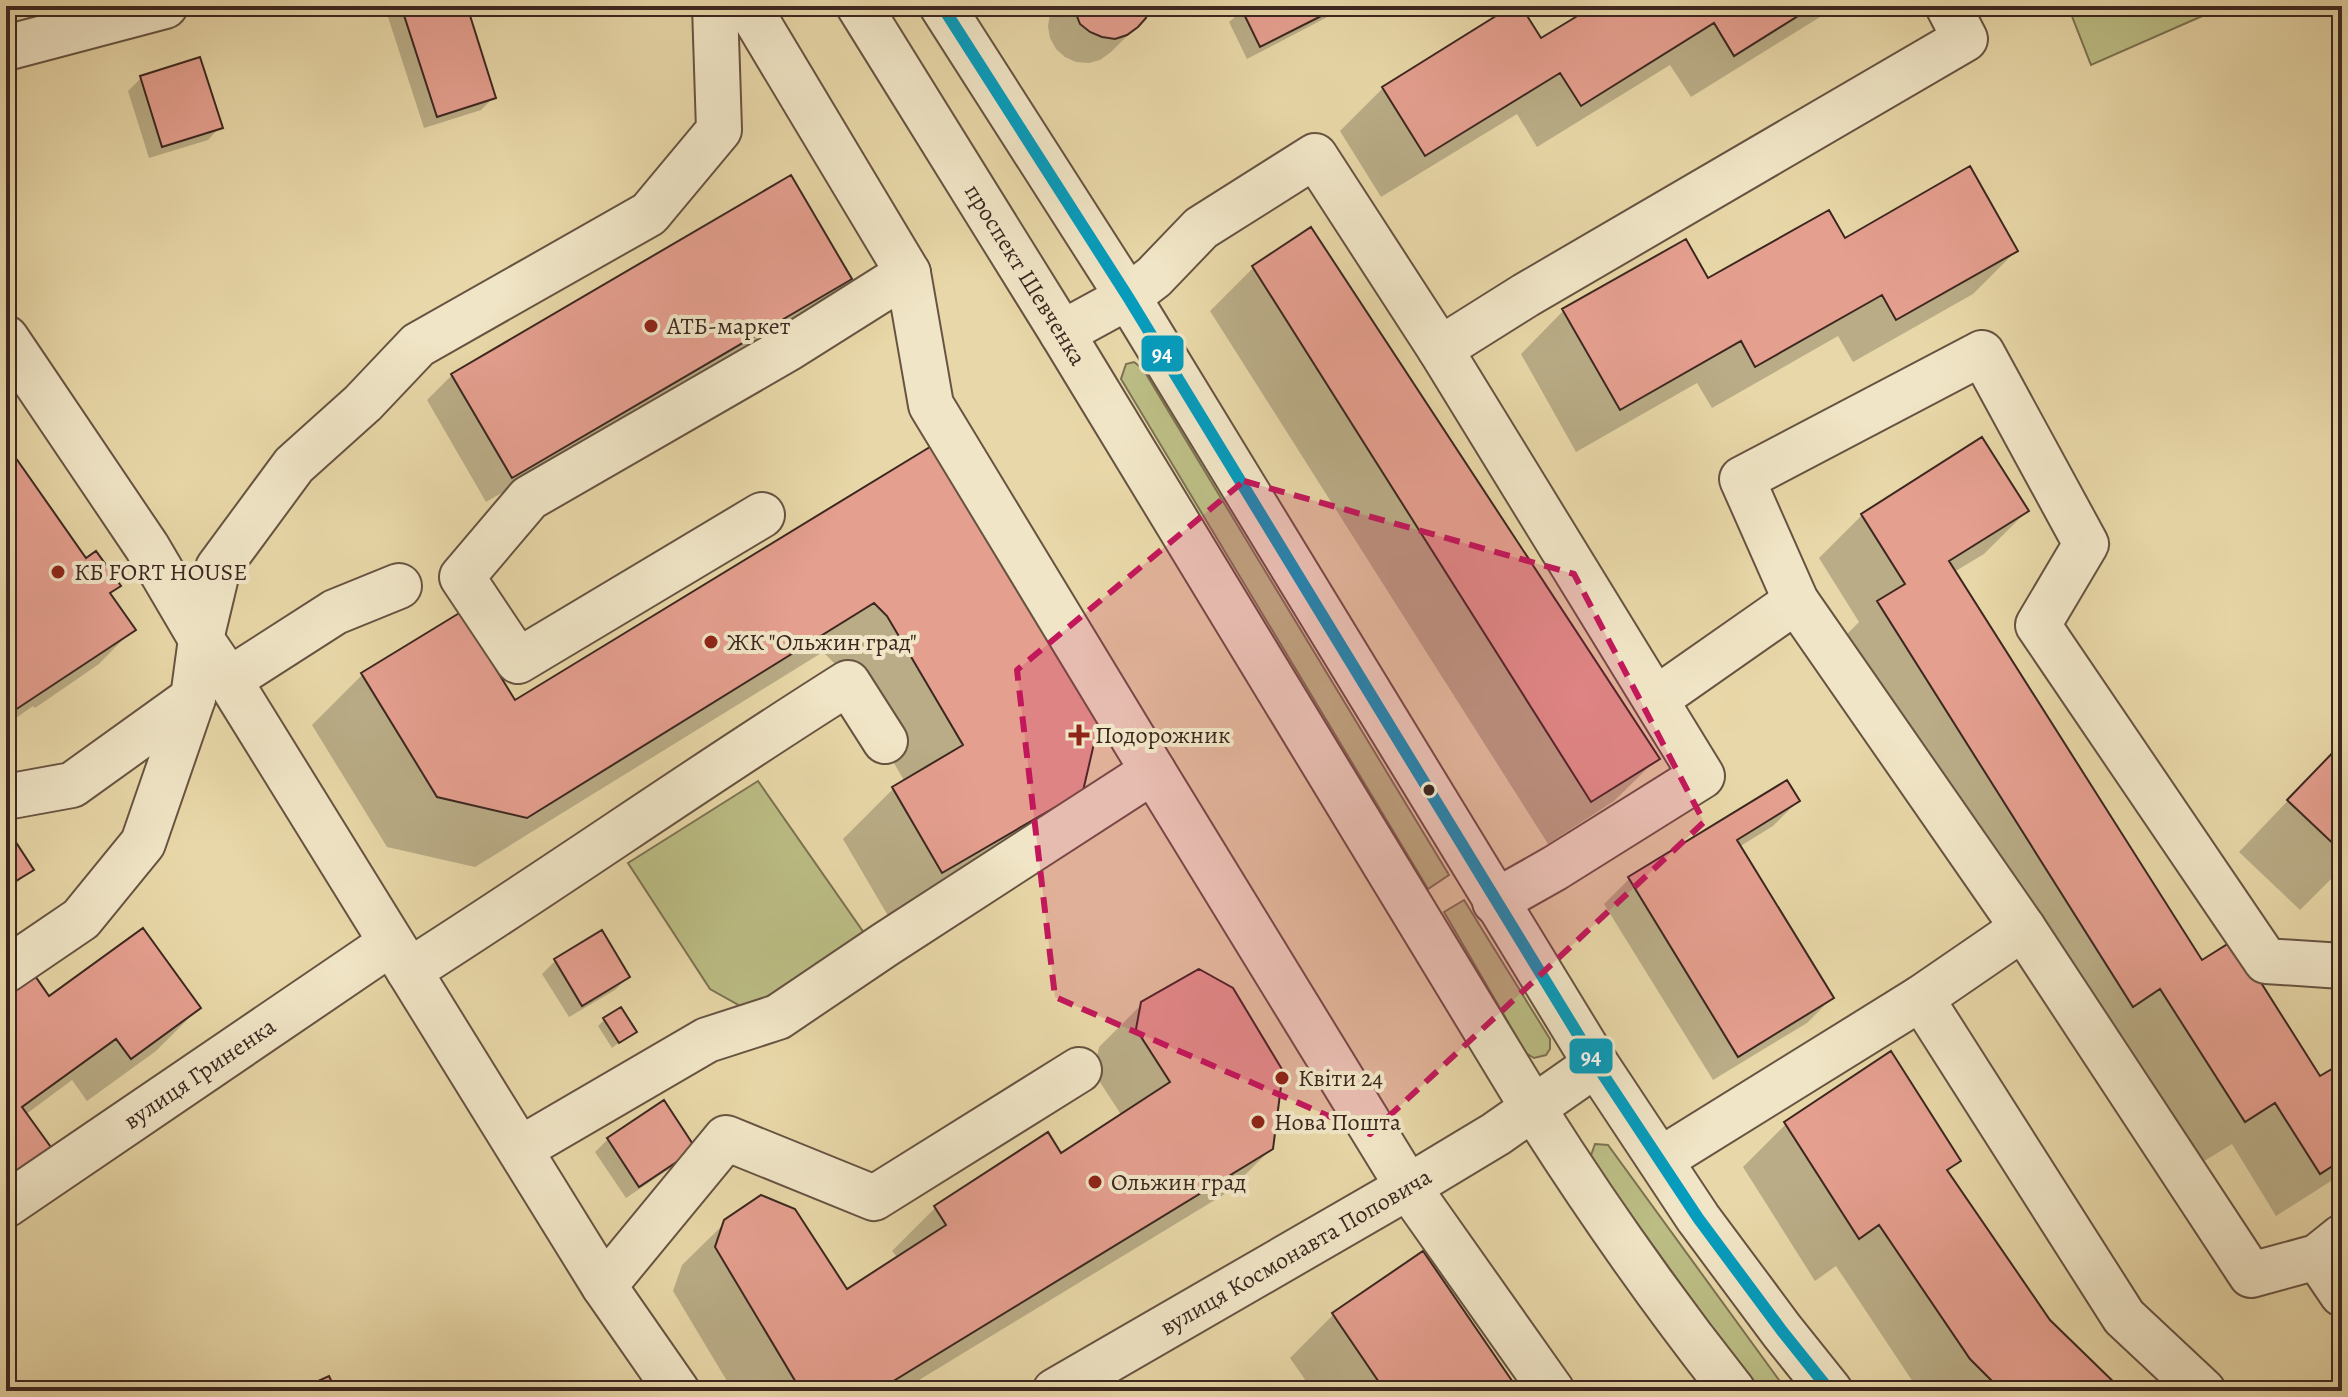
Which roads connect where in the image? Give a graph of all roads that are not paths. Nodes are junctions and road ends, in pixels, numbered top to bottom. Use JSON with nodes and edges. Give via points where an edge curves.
{"nodes":[{"id":1,"x":165,"y":6,"type":"edge"},
{"id":2,"x":715,"y":6,"type":"edge"},
{"id":3,"x":748,"y":6,"type":"edge"},
{"id":4,"x":859,"y":6,"type":"edge"},
{"id":5,"x":942,"y":6,"type":"edge"},
{"id":6,"x":1948,"y":6,"type":"edge"},
{"id":7,"x":6,"y":48,"type":"edge"},
{"id":8,"x":908,"y":273,"type":"junction"},
{"id":9,"x":1128,"y":297,"type":"junction"},
{"id":10,"x":1062,"y":333,"type":"junction"},
{"id":11,"x":6,"y":338,"type":"edge"},
{"id":12,"x":1440,"y":349,"type":"junction"},
{"id":13,"x":762,"y":515,"type":"dead end"},
{"id":14,"x":399,"y":586,"type":"dead end"},
{"id":15,"x":1796,"y":601,"type":"junction"},
{"id":16,"x":201,"y":639,"type":"junction"},
{"id":17,"x":211,"y":689,"type":"junction"},
{"id":18,"x":1656,"y":699,"type":"junction"},
{"id":19,"x":885,"y":741,"type":"dead end"},
{"id":20,"x":1153,"y":771,"type":"junction"},
{"id":21,"x":6,"y":797,"type":"edge"},
{"id":22,"x":1495,"y":902,"type":"junction"},
{"id":23,"x":2023,"y":928,"type":"junction"},
{"id":24,"x":400,"y":957,"type":"junction"},
{"id":25,"x":2342,"y":966,"type":"edge"},
{"id":26,"x":6,"y":970,"type":"edge"},
{"id":27,"x":1921,"y":998,"type":"junction"},
{"id":28,"x":1596,"y":1064,"type":"junction"},
{"id":29,"x":1079,"y":1070,"type":"dead end"},
{"id":30,"x":1533,"y":1108,"type":"junction"},
{"id":31,"x":520,"y":1149,"type":"junction"},
{"id":32,"x":1660,"y":1160,"type":"junction"},
{"id":33,"x":1408,"y":1187,"type":"junction"},
{"id":34,"x":6,"y":1205,"type":"edge"},
{"id":35,"x":2329,"y":1247,"type":"edge"},
{"id":36,"x":604,"y":1286,"type":"junction"},
{"id":37,"x":2342,"y":1294,"type":"edge"},
{"id":38,"x":1118,"y":1375,"type":"edge"},
{"id":39,"x":677,"y":1391,"type":"edge"},
{"id":40,"x":1055,"y":1391,"type":"edge"},
{"id":41,"x":1552,"y":1391,"type":"edge"},
{"id":42,"x":1733,"y":1391,"type":"edge"},
{"id":43,"x":1830,"y":1391,"type":"edge"},
{"id":44,"x":2203,"y":1391,"type":"edge"}],
"edges":[{"from":1,"to":7,"type":"street"},
{"from":2,"to":16,"type":"street","via":[[719,130],[649,214],[418,345],[294,465],[218,568]]},
{"from":3,"to":8,"type":"street"},
{"from":4,"to":10,"type":"street","name":"проспект Шевченка"},
{"from":5,"to":9,"type":"street"},
{"from":6,"to":12,"type":"street","via":[[1965,39]]},
{"from":8,"to":13,"type":"street","via":[[529,498],[462,577],[518,661]]},
{"from":8,"to":20,"type":"street","via":[[931,405]]},
{"from":9,"to":10,"type":"street"},
{"from":9,"to":12,"type":"street","via":[[1201,228],[1315,156]]},
{"from":9,"to":22,"type":"street"},
{"from":10,"to":30,"type":"street","name":"проспект Шевченка"},
{"from":11,"to":16,"type":"street","via":[[147,547]]},
{"from":12,"to":18,"type":"street"},
{"from":14,"to":17,"type":"street","via":[[335,612]]},
{"from":15,"to":18,"type":"street"},
{"from":15,"to":23,"type":"street"},
{"from":15,"to":25,"type":"street","via":[[1742,479],[1982,353],[2086,544],[2038,625],[2266,961]]},
{"from":16,"to":17,"type":"street"},
{"from":17,"to":21,"type":"street","via":[[72,785]]},
{"from":17,"to":24,"type":"street"},
{"from":17,"to":26,"type":"street","via":[[143,843],[81,919]]},
{"from":18,"to":22,"type":"street","via":[[1702,776]]},
{"from":19,"to":24,"type":"street","name":"вулиця Гриненка","via":[[848,683],[563,872]]},
{"from":20,"to":31,"type":"street","via":[[778,1017],[707,1040]]},
{"from":20,"to":33,"type":"street"},
{"from":22,"to":28,"type":"street"},
{"from":23,"to":27,"type":"street"},
{"from":23,"to":35,"type":"street","via":[[2251,1275]]},
{"from":24,"to":31,"type":"street"},
{"from":24,"to":34,"type":"street","name":"вулиця Гриненка"},
{"from":27,"to":32,"type":"street"},
{"from":27,"to":44,"type":"street","via":[[2124,1317]]},
{"from":28,"to":30,"type":"street","name":"вулиця Космонавта Поповича"},
{"from":28,"to":32,"type":"street"},
{"from":29,"to":36,"type":"street","via":[[874,1198],[726,1138]]},
{"from":30,"to":33,"type":"street","name":"вулиця Космонавта Поповича"},
{"from":30,"to":42,"type":"street","name":"проспект Шевченка","via":[[1592,1201]]},
{"from":31,"to":36,"type":"street"},
{"from":32,"to":43,"type":"street"},
{"from":33,"to":38,"type":"street","name":"вулиця Космонавта Поповича"},
{"from":33,"to":41,"type":"street"},
{"from":35,"to":37,"type":"street"},
{"from":36,"to":39,"type":"street"},
{"from":38,"to":40,"type":"street","name":"вулиця Космонавта Поповича"}]}
